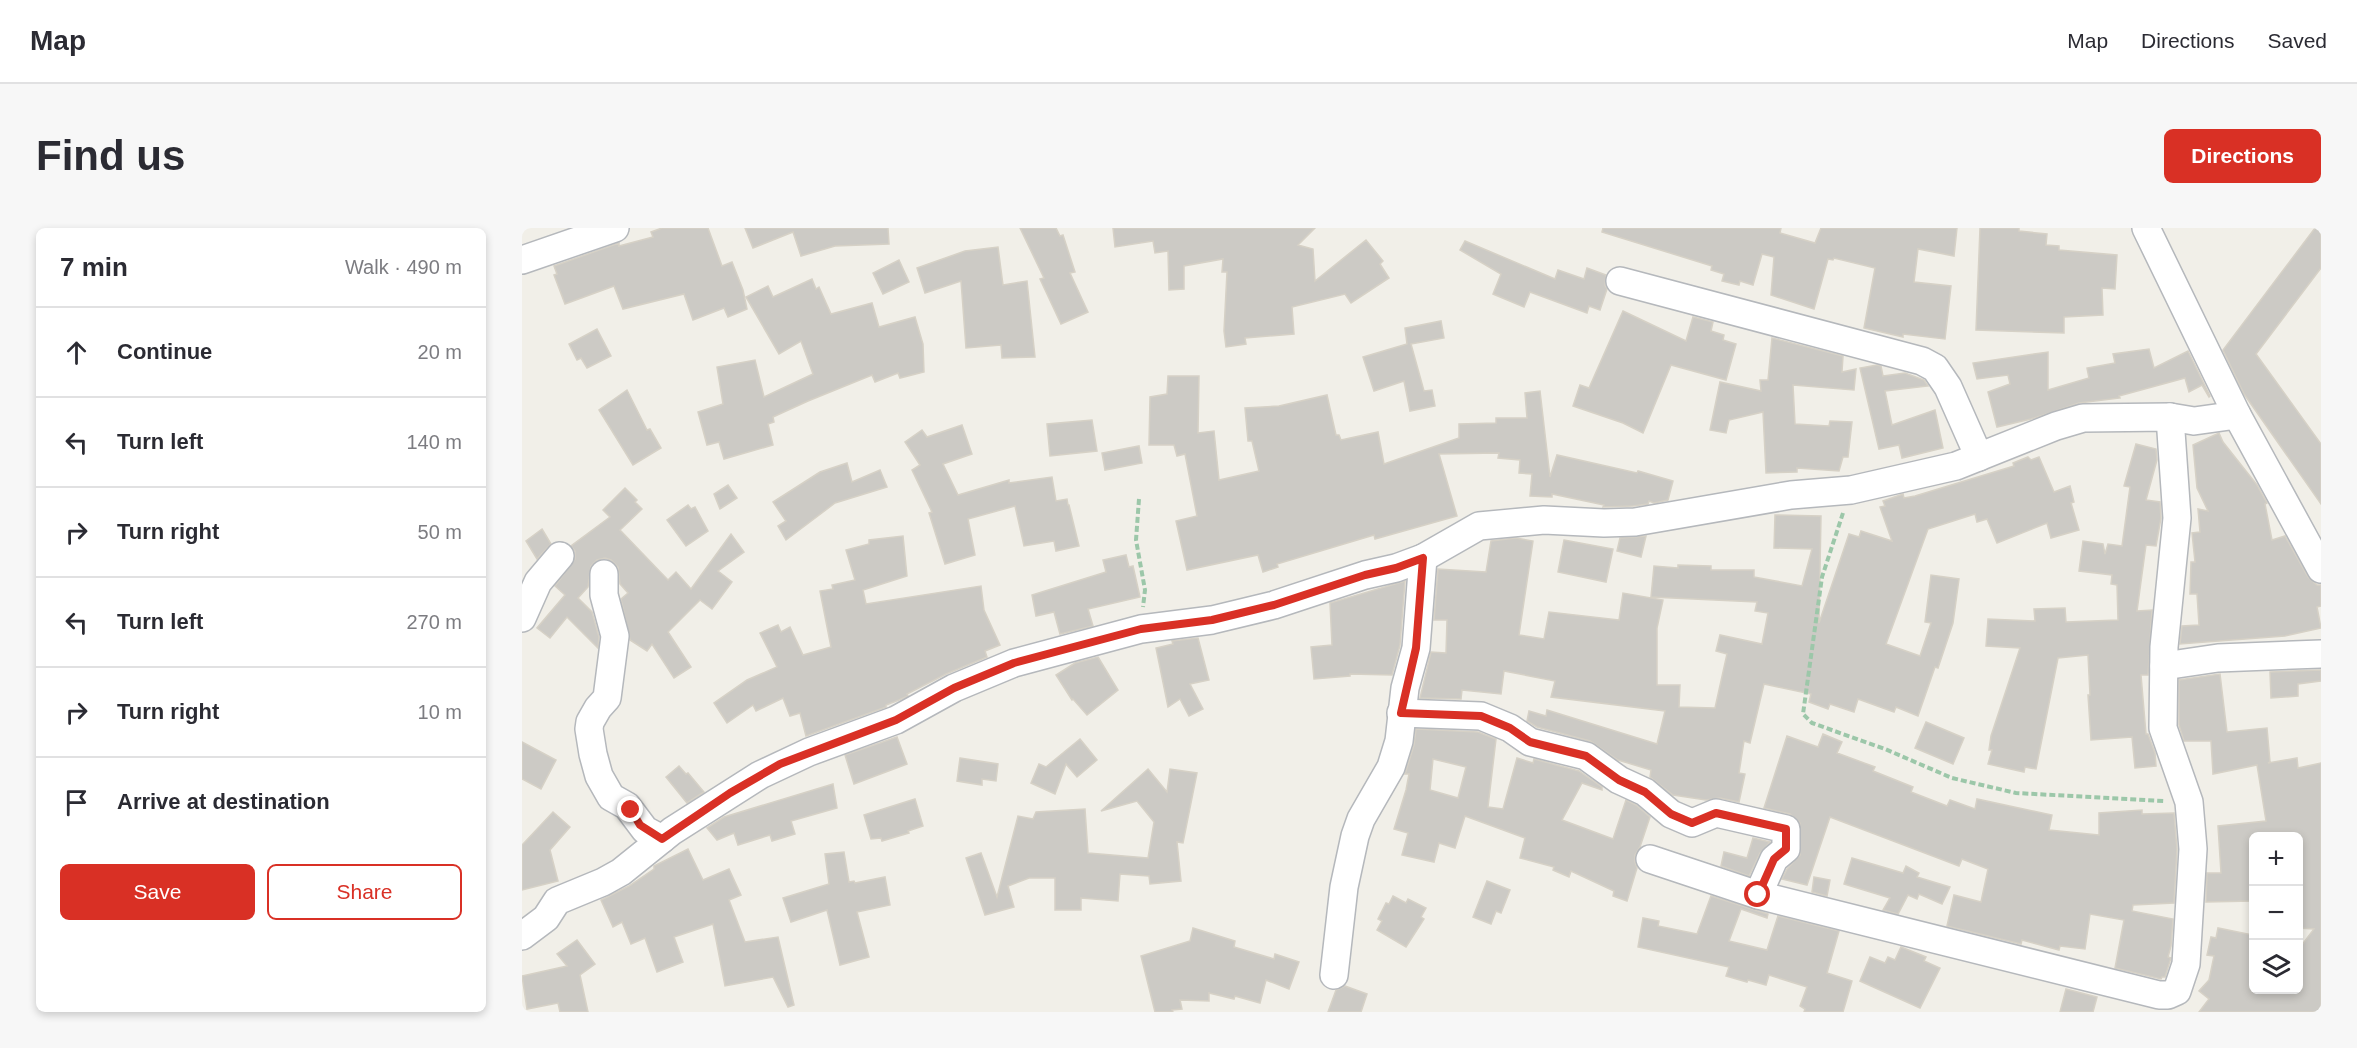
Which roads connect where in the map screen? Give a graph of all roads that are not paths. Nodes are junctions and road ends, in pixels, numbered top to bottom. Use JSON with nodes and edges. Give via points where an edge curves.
{"nodes":[{"id":1,"x":615,"y":228,"type":"edge"},
{"id":2,"x":2146,"y":228,"type":"edge"},
{"id":3,"x":522,"y":260,"type":"edge"},
{"id":4,"x":1620,"y":280,"type":"dead end"},
{"id":5,"x":2237,"y":415,"type":"junction"},
{"id":6,"x":2170,"y":417,"type":"junction"},
{"id":7,"x":1979,"y":457,"type":"junction"},
{"id":8,"x":560,"y":556,"type":"dead end"},
{"id":9,"x":1423,"y":558,"type":"junction"},
{"id":10,"x":2321,"y":569,"type":"edge"},
{"id":11,"x":604,"y":574,"type":"dead end"},
{"id":12,"x":522,"y":618,"type":"edge"},
{"id":13,"x":2321,"y":654,"type":"edge"},
{"id":14,"x":2164,"y":666,"type":"junction"},
{"id":15,"x":1401,"y":713,"type":"junction"},
{"id":16,"x":662,"y":839,"type":"junction"},
{"id":17,"x":1650,"y":859,"type":"dead end"},
{"id":18,"x":1758,"y":895,"type":"junction"},
{"id":19,"x":522,"y":936,"type":"edge"},
{"id":20,"x":1334,"y":975,"type":"dead end"}],
"edges":[{"from":1,"to":3,"type":"street"},
{"from":2,"to":5,"type":"street"},
{"from":4,"to":7,"type":"street","via":[[1922,361],[1935,368],[1948,387]]},
{"from":5,"to":6,"type":"street","via":[[2194,421]]},
{"from":5,"to":10,"type":"street"},
{"from":6,"to":7,"type":"street","via":[[2083,418]]},
{"from":6,"to":14,"type":"street","via":[[2177,518]]},
{"from":7,"to":9,"type":"street","via":[[1956,466],[1851,489],[1791,495],[1635,522],[1544,520],[1479,526]]},
{"from":8,"to":12,"type":"street","via":[[538,582]]},
{"from":9,"to":15,"type":"street","via":[[1416,648]]},
{"from":9,"to":16,"type":"street","via":[[1274,605],[1212,620],[1141,629],[1014,663],[896,720],[780,764]]},
{"from":11,"to":16,"type":"street","via":[[604,595],[615,636],[607,698],[590,722],[593,754],[611,797],[627,806],[645,830]]},
{"from":13,"to":14,"type":"street","via":[[2218,658]]},
{"from":14,"to":18,"type":"street","via":[[2163,728],[2189,802],[2193,849],[2186,964],[2177,991],[2159,995]]},
{"from":15,"to":18,"type":"street","via":[[1481,716],[1530,742],[1586,756],[1619,780],[1645,792],[1671,814],[1692,823],[1716,813],[1786,829],[1786,849],[1774,859]]},
{"from":15,"to":20,"type":"street","via":[[1396,755],[1361,819],[1353,844],[1342,897]]},
{"from":16,"to":19,"type":"street","via":[[621,872],[557,901],[546,918]]},
{"from":17,"to":18,"type":"street"}]}
